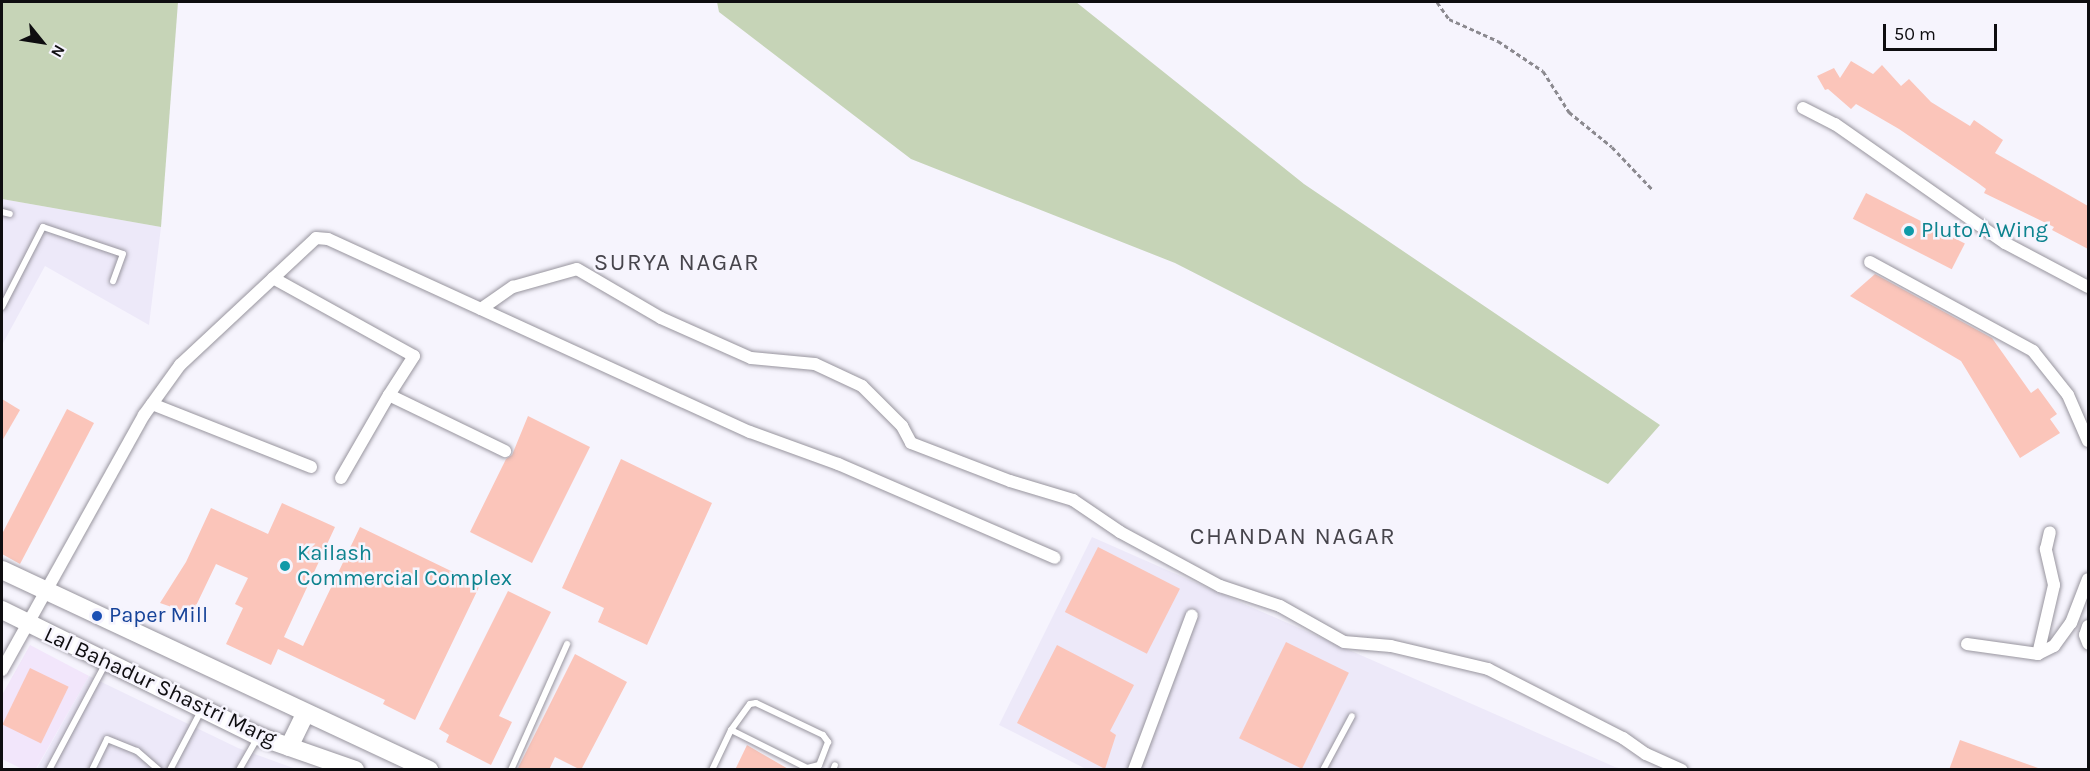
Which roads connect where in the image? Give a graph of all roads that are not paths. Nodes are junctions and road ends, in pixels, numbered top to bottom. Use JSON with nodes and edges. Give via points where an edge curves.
{"nodes":[{"id":1,"x":1803,"y":108,"type":"dead end"},
{"id":2,"x":2,"y":212,"type":"edge"},
{"id":3,"x":10,"y":214,"type":"dead end"},
{"id":4,"x":1870,"y":262,"type":"dead end"},
{"id":5,"x":273,"y":278,"type":"junction"},
{"id":6,"x":113,"y":281,"type":"dead end"},
{"id":7,"x":2088,"y":287,"type":"edge"},
{"id":8,"x":2,"y":307,"type":"edge"},
{"id":9,"x":481,"y":309,"type":"junction"},
{"id":10,"x":388,"y":394,"type":"junction"},
{"id":11,"x":152,"y":404,"type":"junction"},
{"id":12,"x":2088,"y":441,"type":"edge"},
{"id":13,"x":505,"y":451,"type":"dead end"},
{"id":14,"x":311,"y":466,"type":"dead end"},
{"id":15,"x":341,"y":478,"type":"dead end"},
{"id":16,"x":2050,"y":532,"type":"dead end"},
{"id":17,"x":1055,"y":558,"type":"dead end"},
{"id":18,"x":2,"y":570,"type":"edge"},
{"id":19,"x":2088,"y":579,"type":"edge"},
{"id":20,"x":47,"y":593,"type":"junction"},
{"id":21,"x":2,"y":610,"type":"edge"},
{"id":22,"x":1192,"y":615,"type":"dead end"},
{"id":23,"x":27,"y":624,"type":"junction"},
{"id":24,"x":2088,"y":626,"type":"edge"},
{"id":25,"x":2088,"y":643,"type":"edge"},
{"id":26,"x":567,"y":644,"type":"dead end"},
{"id":27,"x":1967,"y":644,"type":"dead end"},
{"id":28,"x":2038,"y":654,"type":"junction"},
{"id":29,"x":108,"y":660,"type":"junction"},
{"id":30,"x":4,"y":661,"type":"edge"},
{"id":31,"x":202,"y":708,"type":"junction"},
{"id":32,"x":305,"y":714,"type":"junction"},
{"id":33,"x":1352,"y":716,"type":"dead end"},
{"id":34,"x":731,"y":730,"type":"junction"},
{"id":35,"x":258,"y":736,"type":"junction"},
{"id":36,"x":289,"y":747,"type":"junction"},
{"id":37,"x":807,"y":769,"type":"edge"},
{"id":38,"x":49,"y":770,"type":"edge"},
{"id":39,"x":92,"y":770,"type":"edge"},
{"id":40,"x":159,"y":770,"type":"edge"},
{"id":41,"x":170,"y":770,"type":"edge"},
{"id":42,"x":238,"y":770,"type":"edge"},
{"id":43,"x":355,"y":770,"type":"edge"},
{"id":44,"x":429,"y":770,"type":"edge"},
{"id":45,"x":511,"y":770,"type":"edge"},
{"id":46,"x":712,"y":770,"type":"edge"},
{"id":47,"x":1134,"y":770,"type":"edge"},
{"id":48,"x":1323,"y":770,"type":"edge"},
{"id":49,"x":1682,"y":770,"type":"edge"}],
"edges":[{"from":1,"to":7,"type":"street","via":[[1835,124],[2005,243]]},
{"from":2,"to":3,"type":"lane"},
{"from":4,"to":12,"type":"street","via":[[2033,351],[2068,395]]},
{"from":5,"to":9,"type":"street","via":[[316,238],[328,239]]},
{"from":5,"to":10,"type":"street","via":[[414,356]]},
{"from":5,"to":11,"type":"street","via":[[180,365]]},
{"from":6,"to":8,"type":"lane","via":[[123,254],[43,227]]},
{"from":9,"to":17,"type":"street","via":[[750,432],[838,464]]},
{"from":9,"to":49,"type":"street","via":[[513,287],[577,269],[661,318],[751,358],[815,364],[862,386],[902,426],[911,443],[1073,500],[1120,532],[1220,586],[1280,606],[1344,642],[1391,646],[1488,669]]},
{"from":10,"to":13,"type":"street"},
{"from":10,"to":15,"type":"street"},
{"from":11,"to":14,"type":"street"},
{"from":11,"to":20,"type":"street"},
{"from":16,"to":28,"type":"street","via":[[2046,549],[2054,585]]},
{"from":18,"to":20,"type":"main road","name":"Lal Bahadur Shastri Marg"},
{"from":19,"to":28,"type":"street","via":[[2062,637]]},
{"from":20,"to":23,"type":"street"},
{"from":20,"to":32,"type":"main road","name":"Lal Bahadur Shastri Marg"},
{"from":21,"to":23,"type":"main road","name":"Lal Bahadur Shastri Marg"},
{"from":22,"to":47,"type":"street"},
{"from":23,"to":29,"type":"main road","name":"Lal Bahadur Shastri Marg"},
{"from":23,"to":30,"type":"street"},
{"from":24,"to":25,"type":"street"},
{"from":26,"to":45,"type":"lane"},
{"from":27,"to":28,"type":"street"},
{"from":29,"to":31,"type":"main road","name":"Lal Bahadur Shastri Marg"},
{"from":29,"to":38,"type":"lane"},
{"from":31,"to":35,"type":"main road","name":"Lal Bahadur Shastri Marg"},
{"from":31,"to":41,"type":"lane"},
{"from":32,"to":36,"type":"main road"},
{"from":32,"to":44,"type":"main road","name":"Lal Bahadur Shastri Marg"},
{"from":33,"to":48,"type":"lane"},
{"from":34,"to":37,"type":"lane"},
{"from":34,"to":37,"type":"lane","via":[[744,709],[756,703],[823,735],[828,742],[825,755],[819,765]]},
{"from":34,"to":46,"type":"lane"},
{"from":35,"to":36,"type":"main road","name":"Lal Bahadur Shastri Marg"},
{"from":35,"to":42,"type":"lane"},
{"from":36,"to":43,"type":"main road","name":"Lal Bahadur Shastri Marg"},
{"from":39,"to":40,"type":"lane","via":[[107,739],[137,751]]}]}
